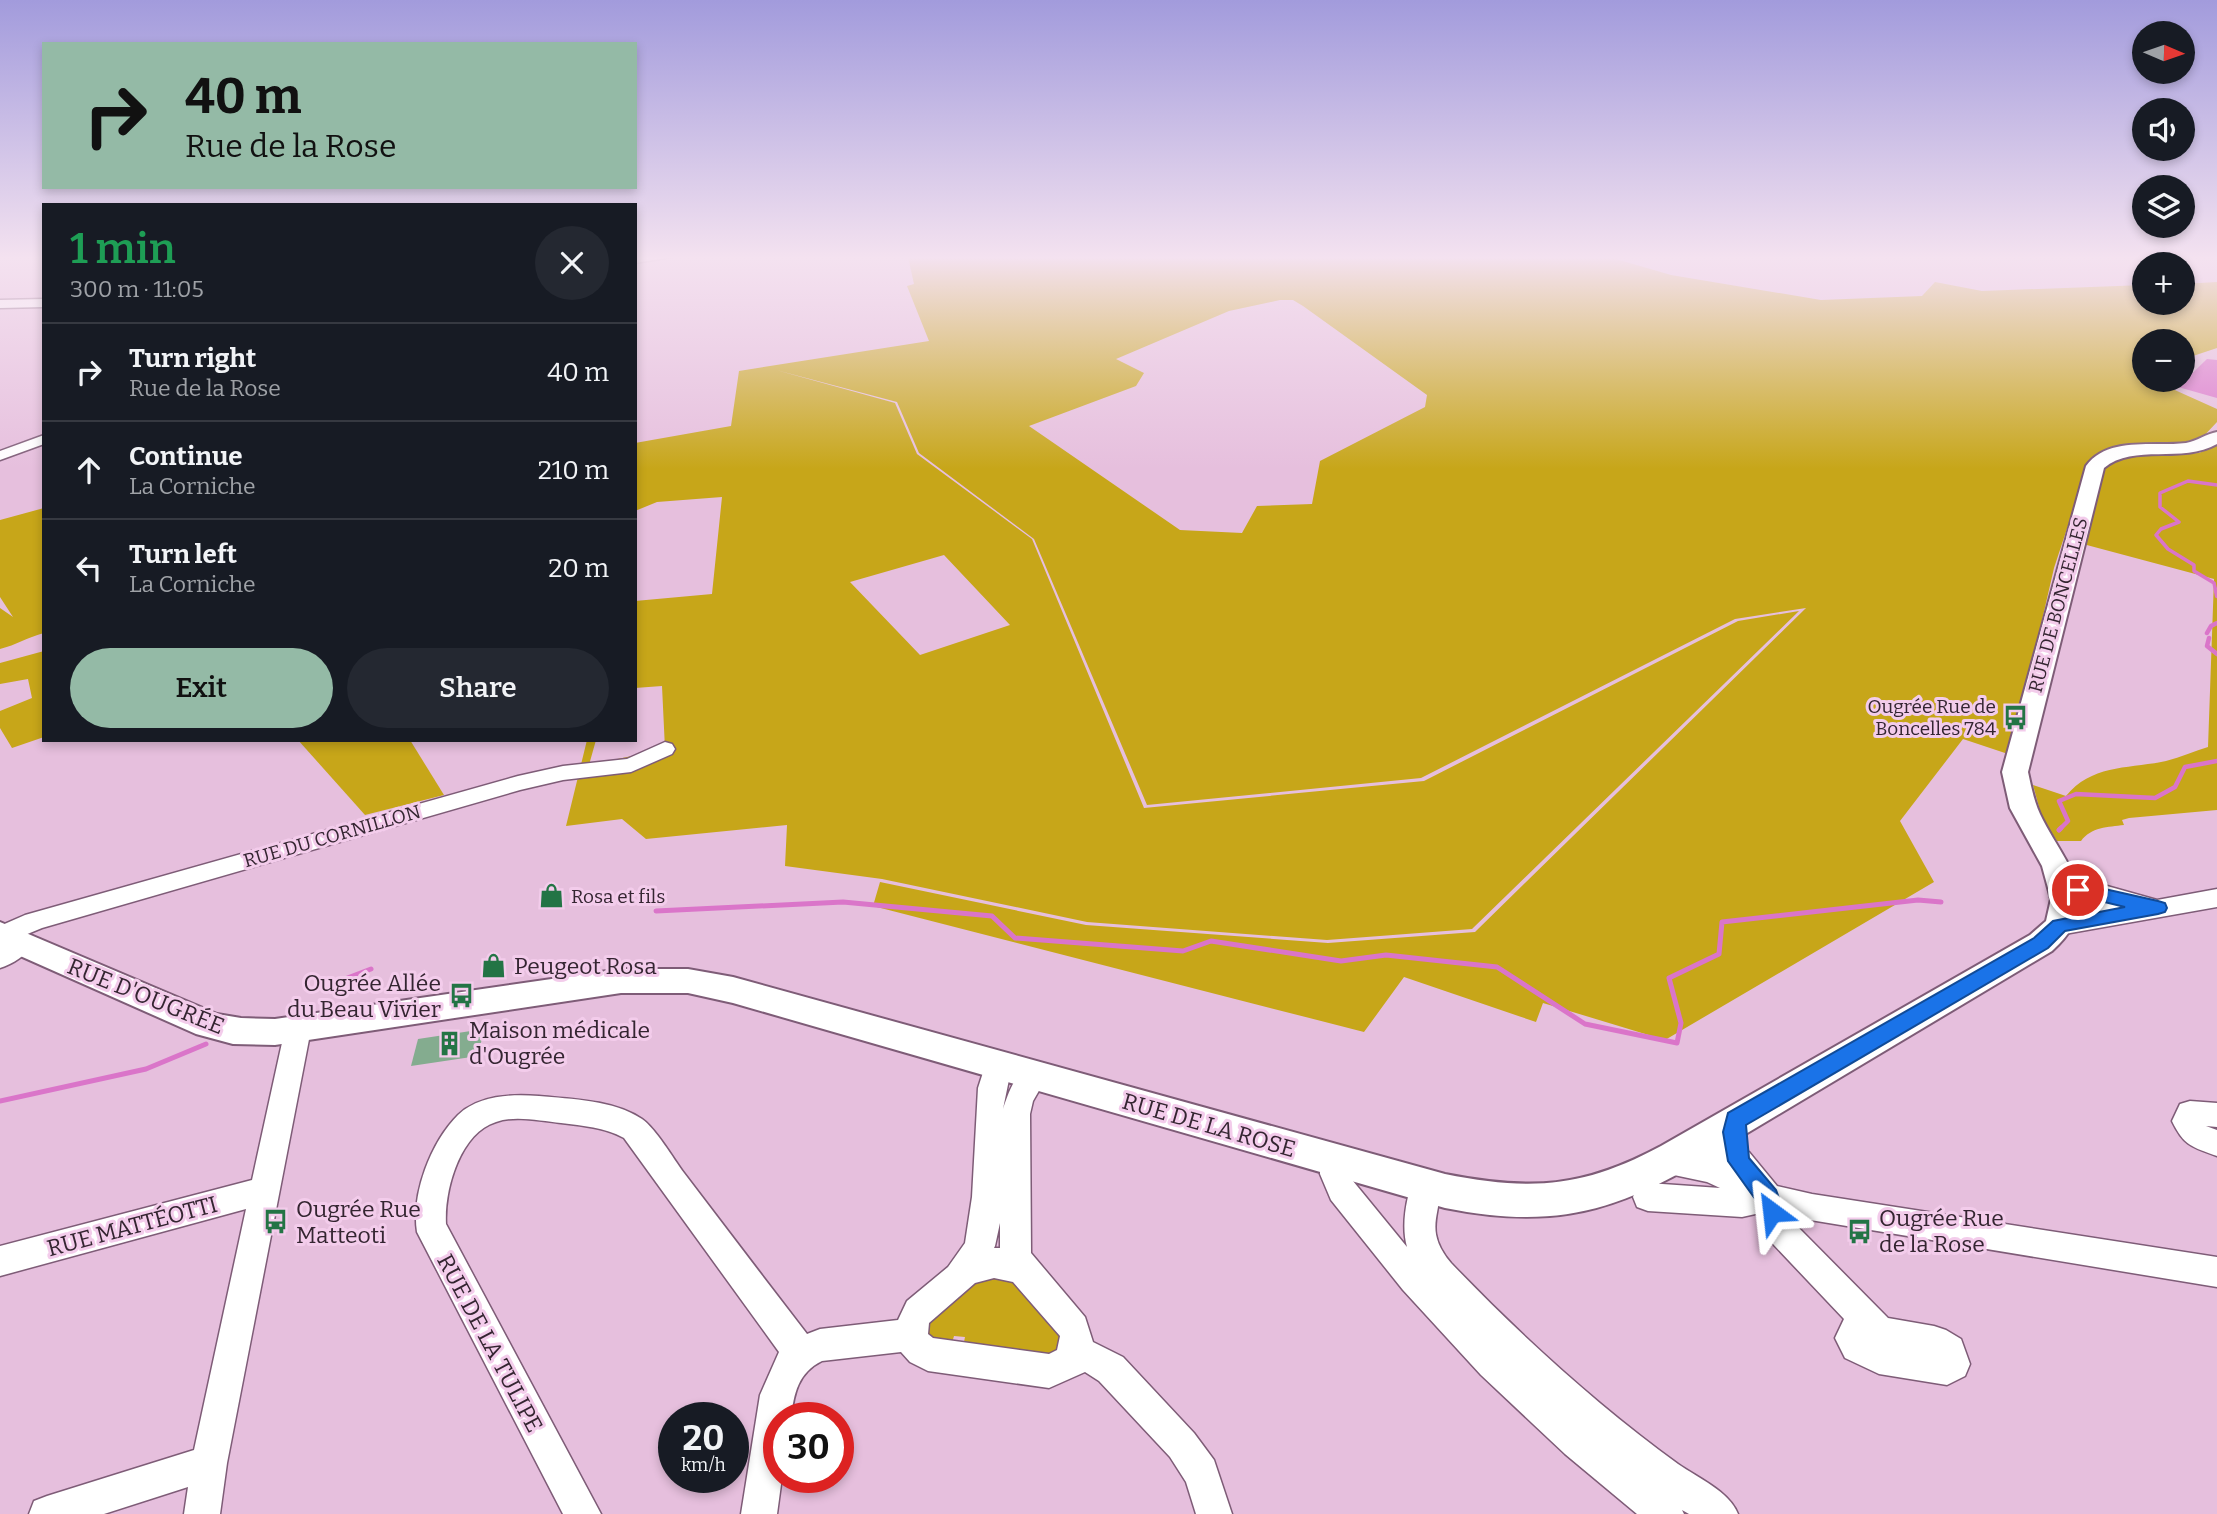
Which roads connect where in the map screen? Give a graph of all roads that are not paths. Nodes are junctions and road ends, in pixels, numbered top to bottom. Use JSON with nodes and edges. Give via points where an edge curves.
{"nodes":[{"id":1,"x":2217,"y":438,"type":"edge"},
{"id":2,"x":42,"y":440,"type":"edge"},
{"id":3,"x":0,"y":456,"type":"edge"},
{"id":4,"x":665,"y":749,"type":"dead end"},
{"id":5,"x":2060,"y":876,"type":"junction"},
{"id":6,"x":2217,"y":898,"type":"edge"},
{"id":7,"x":2158,"y":908,"type":"junction"},
{"id":8,"x":2115,"y":916,"type":"junction"},
{"id":9,"x":2059,"y":926,"type":"junction"},
{"id":10,"x":6,"y":943,"type":"edge"},
{"id":11,"x":298,"y":1029,"type":"junction"},
{"id":12,"x":998,"y":1065,"type":"junction"},
{"id":13,"x":1034,"y":1075,"type":"junction"},
{"id":14,"x":2217,"y":1115,"type":"edge"},
{"id":15,"x":2217,"y":1143,"type":"edge"},
{"id":16,"x":1717,"y":1157,"type":"junction"},
{"id":17,"x":1335,"y":1161,"type":"junction"},
{"id":18,"x":1425,"y":1186,"type":"junction"},
{"id":19,"x":265,"y":1190,"type":"junction"},
{"id":20,"x":1648,"y":1197,"type":"dead end"},
{"id":21,"x":1768,"y":1197,"type":"junction"},
{"id":22,"x":0,"y":1261,"type":"edge"},
{"id":23,"x":1024,"y":1272,"type":"junction"},
{"id":24,"x":2217,"y":1272,"type":"edge"},
{"id":25,"x":963,"y":1273,"type":"junction"},
{"id":26,"x":1880,"y":1333,"type":"dead end"},
{"id":27,"x":910,"y":1335,"type":"junction"},
{"id":28,"x":1076,"y":1352,"type":"junction"},
{"id":29,"x":801,"y":1354,"type":"junction"},
{"id":30,"x":209,"y":1463,"type":"junction"},
{"id":31,"x":47,"y":1514,"type":"edge"},
{"id":32,"x":202,"y":1514,"type":"edge"},
{"id":33,"x":583,"y":1514,"type":"edge"},
{"id":34,"x":759,"y":1514,"type":"edge"},
{"id":35,"x":1213,"y":1514,"type":"edge"},
{"id":36,"x":1666,"y":1514,"type":"edge"},
{"id":37,"x":1720,"y":1514,"type":"edge"}],
"edges":[{"from":1,"to":5,"type":"main road","name":"RUE DE BONCELLES","via":[[2192,449],[2121,453],[2095,466],[2015,772],[2027,817]]},
{"from":2,"to":3,"type":"street"},
{"from":4,"to":10,"type":"street","name":"RUE DU CORNILLON","via":[[631,765],[548,776],[34,921]]},
{"from":5,"to":7,"type":"street"},
{"from":5,"to":8,"type":"street","via":[[2087,904]]},
{"from":5,"to":9,"type":"main road","via":[[2065,910]]},
{"from":6,"to":7,"type":"street","name":"RUE DE LA ROSE"},
{"from":7,"to":8,"type":"street","name":"RUE DE LA ROSE"},
{"from":8,"to":9,"type":"street","name":"RUE DE LA ROSE"},
{"from":9,"to":16,"type":"main road","name":"RUE DE LA ROSE","via":[[2041,943],[1736,1120]]},
{"from":10,"to":11,"type":"main road","name":"RUE D'OUGRÉE","via":[[225,1031]]},
{"from":11,"to":12,"type":"main road","name":"RUE DE LA ROSE","via":[[599,983],[672,980],[733,990]]},
{"from":11,"to":19,"type":"street"},
{"from":12,"to":13,"type":"main road","name":"RUE DE LA ROSE"},
{"from":12,"to":25,"type":"street","via":[[989,1105],[984,1233]]},
{"from":13,"to":17,"type":"main road","name":"RUE DE LA ROSE"},
{"from":13,"to":23,"type":"street","via":[[1016,1114],[1014,1250]]},
{"from":14,"to":15,"type":"street","via":[[2190,1113],[2186,1121],[2195,1135]]},
{"from":16,"to":18,"type":"main road","name":"RUE DE LA ROSE","via":[[1663,1162],[1601,1191],[1550,1200],[1490,1200]]},
{"from":16,"to":21,"type":"street"},
{"from":17,"to":18,"type":"main road","name":"RUE DE LA ROSE"},
{"from":17,"to":36,"type":"street","via":[[1335,1174],[1352,1204],[1458,1328],[1567,1435]]},
{"from":18,"to":37,"type":"street","via":[[1420,1236],[1422,1248],[1437,1269],[1513,1349],[1568,1398],[1642,1459]]},
{"from":19,"to":22,"type":"street","name":"RUE MATTÉOTTI"},
{"from":19,"to":30,"type":"street"},
{"from":20,"to":21,"type":"street","via":[[1742,1203]]},
{"from":21,"to":24,"type":"street","via":[[1811,1208]]},
{"from":21,"to":26,"type":"street","via":[[1784,1234]]},
{"from":23,"to":25,"type":"street","via":[[1011,1264],[994,1263]]},
{"from":23,"to":28,"type":"street","via":[[1074,1328]]},
{"from":25,"to":27,"type":"street","via":[[918,1311]]},
{"from":27,"to":28,"type":"street","via":[[912,1344],[928,1354],[1049,1371],[1063,1368]]},
{"from":27,"to":29,"type":"street","via":[[832,1343]]},
{"from":28,"to":35,"type":"street","via":[[1102,1363],[1194,1459]]},
{"from":29,"to":33,"type":"street","name":"RUE DE LA TULIPE","via":[[634,1129],[605,1116],[515,1105],[473,1119],[451,1144],[435,1186],[429,1208],[432,1232]]},
{"from":29,"to":34,"type":"street","via":[[788,1367],[779,1388]]},
{"from":30,"to":31,"type":"street"},
{"from":30,"to":32,"type":"street"}]}
